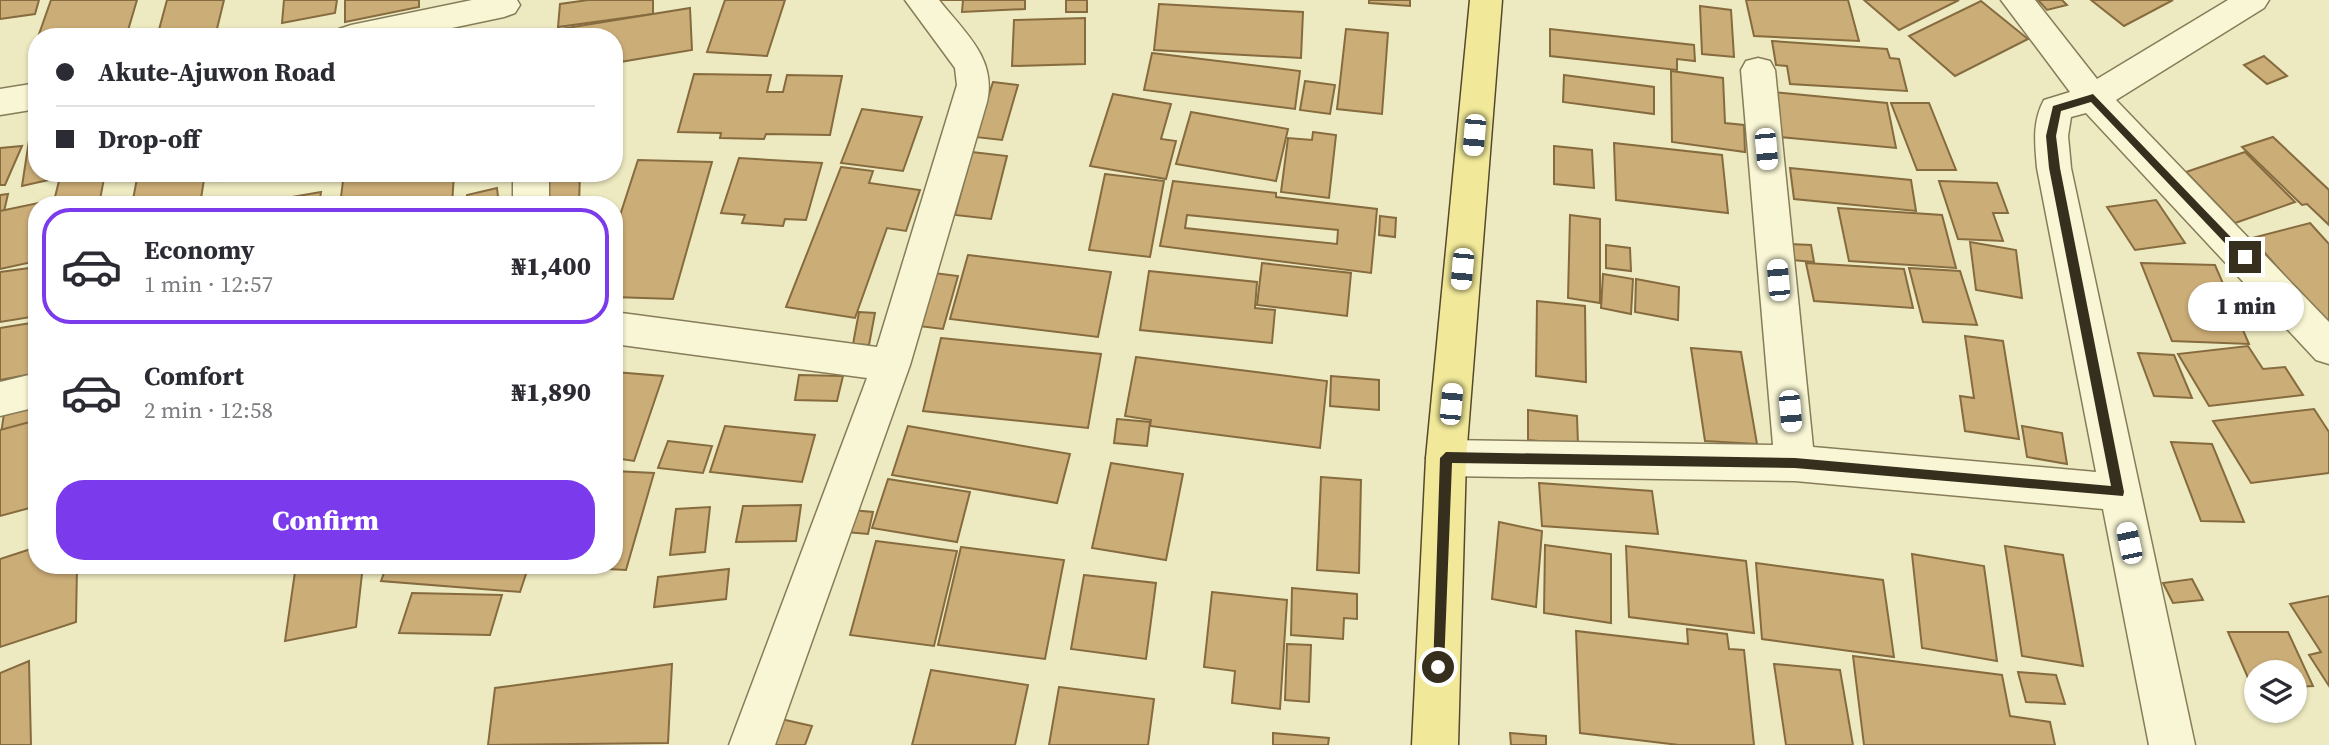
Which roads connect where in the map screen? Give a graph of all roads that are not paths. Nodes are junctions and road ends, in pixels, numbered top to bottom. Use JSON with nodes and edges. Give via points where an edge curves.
{"nodes":[{"id":1,"x":922,"y":0,"type":"edge"},
{"id":2,"x":1486,"y":0,"type":"edge"},
{"id":3,"x":2017,"y":0,"type":"edge"},
{"id":4,"x":2253,"y":0,"type":"edge"},
{"id":5,"x":503,"y":3,"type":"edge"},
{"id":6,"x":391,"y":28,"type":"edge"},
{"id":7,"x":507,"y":28,"type":"edge"},
{"id":8,"x":1758,"y":71,"type":"dead end"},
{"id":9,"x":28,"y":97,"type":"edge"},
{"id":10,"x":2093,"y":98,"type":"junction"},
{"id":11,"x":0,"y":102,"type":"edge"},
{"id":12,"x":623,"y":329,"type":"edge"},
{"id":13,"x":2329,"y":348,"type":"edge"},
{"id":14,"x":891,"y":365,"type":"junction"},
{"id":15,"x":28,"y":392,"type":"edge"},
{"id":16,"x":0,"y":399,"type":"edge"},
{"id":17,"x":1446,"y":458,"type":"junction"},
{"id":18,"x":1795,"y":463,"type":"junction"},
{"id":19,"x":2118,"y":492,"type":"junction"},
{"id":20,"x":752,"y":745,"type":"edge"},
{"id":21,"x":1434,"y":745,"type":"edge"},
{"id":22,"x":2172,"y":745,"type":"edge"}],
"edges":[{"from":1,"to":14,"type":"street","via":[[971,65],[974,85]]},
{"from":2,"to":17,"type":"main road"},
{"from":3,"to":10,"type":"street"},
{"from":4,"to":10,"type":"street"},
{"from":5,"to":6,"type":"street"},
{"from":5,"to":7,"type":"street"},
{"from":8,"to":18,"type":"street"},
{"from":9,"to":11,"type":"street"},
{"from":10,"to":13,"type":"street"},
{"from":10,"to":19,"type":"street","via":[[2056,109],[2051,136]]},
{"from":12,"to":14,"type":"street"},
{"from":14,"to":20,"type":"street"},
{"from":15,"to":16,"type":"street"},
{"from":17,"to":18,"type":"street"},
{"from":17,"to":21,"type":"main road"},
{"from":18,"to":19,"type":"street"},
{"from":19,"to":22,"type":"street"}]}
